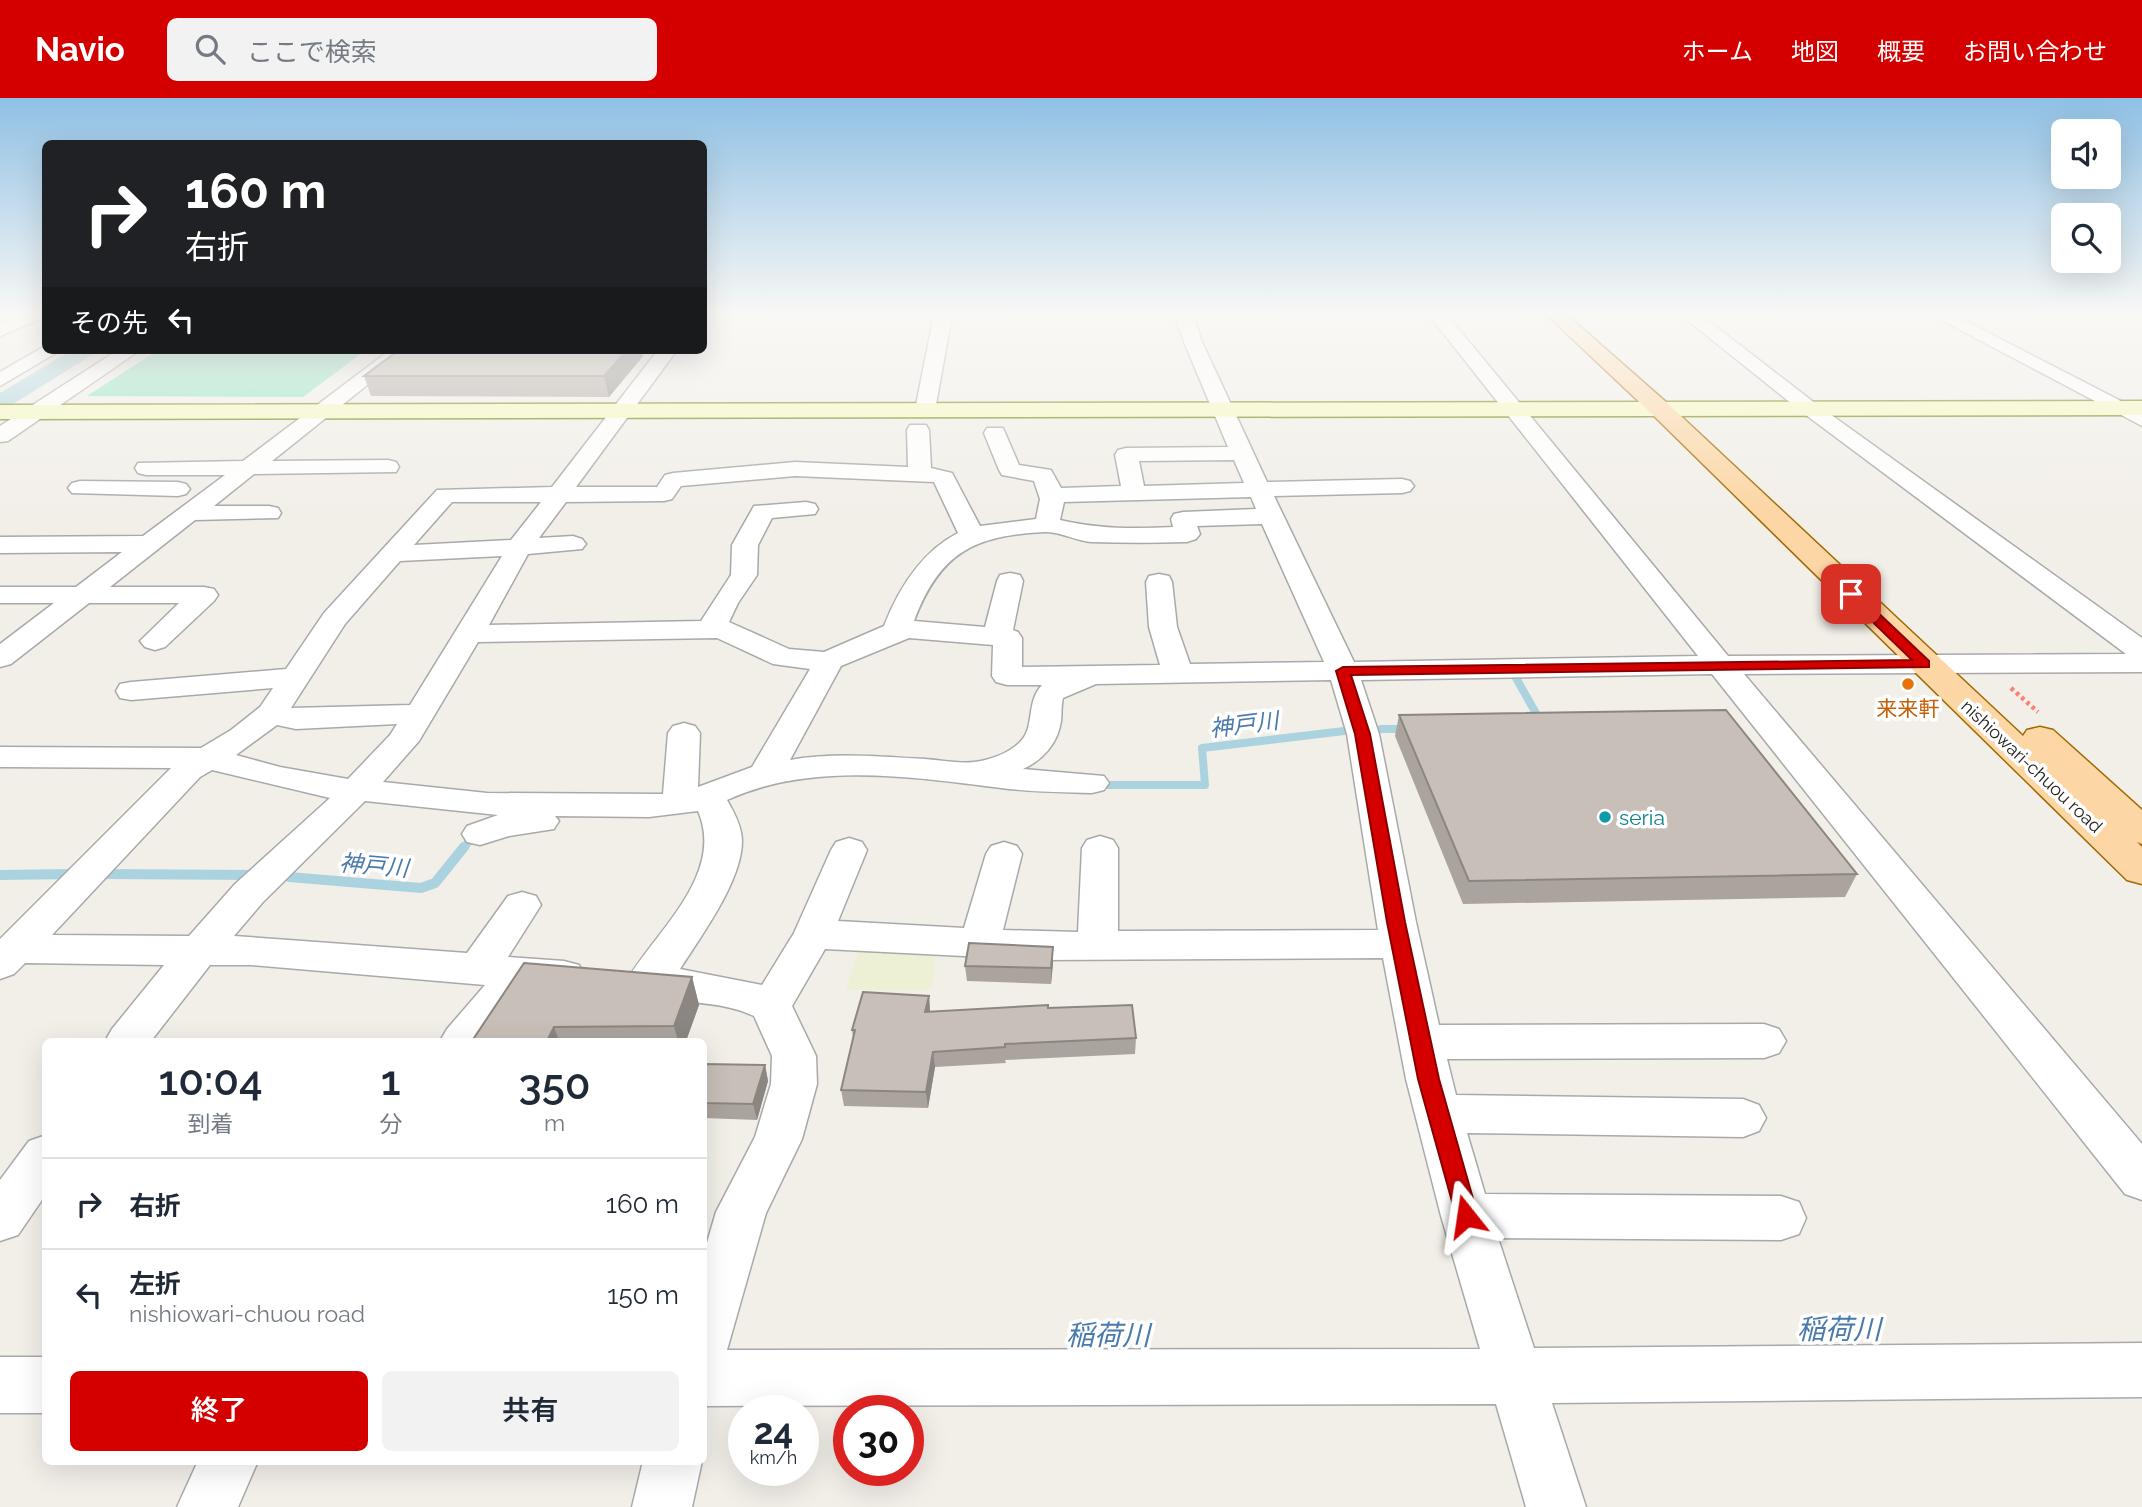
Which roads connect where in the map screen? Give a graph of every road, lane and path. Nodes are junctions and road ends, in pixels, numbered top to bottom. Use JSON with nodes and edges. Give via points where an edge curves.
{"nodes":[{"id":1,"x":83,"y":381,"type":"edge"},
{"id":2,"x":363,"y":381,"type":"edge"},
{"id":3,"x":645,"y":381,"type":"edge"},
{"id":4,"x":930,"y":381,"type":"edge"},
{"id":5,"x":1210,"y":381,"type":"edge"},
{"id":6,"x":1491,"y":381,"type":"edge"},
{"id":7,"x":1636,"y":381,"type":"edge"},
{"id":8,"x":1642,"y":381,"type":"edge"},
{"id":9,"x":1774,"y":381,"type":"edge"},
{"id":10,"x":2067,"y":381,"type":"edge"},
{"id":11,"x":1513,"y":408,"type":"junction"},
{"id":12,"x":1669,"y":408,"type":"junction"},
{"id":13,"x":1809,"y":408,"type":"junction"},
{"id":14,"x":2119,"y":408,"type":"junction"},
{"id":15,"x":2142,"y":408,"type":"edge"},
{"id":16,"x":1222,"y":409,"type":"junction"},
{"id":17,"x":624,"y":410,"type":"junction"},
{"id":18,"x":325,"y":411,"type":"junction"},
{"id":19,"x":0,"y":412,"type":"edge"},
{"id":20,"x":34,"y":412,"type":"junction"},
{"id":21,"x":922,"y":420,"type":"junction"},
{"id":22,"x":2142,"y":420,"type":"edge"},
{"id":23,"x":1164,"y":430,"type":"dead end"},
{"id":24,"x":995,"y":433,"type":"dead end"},
{"id":25,"x":0,"y":436,"type":"edge"},
{"id":26,"x":1242,"y":453,"type":"junction"},
{"id":27,"x":1174,"y":454,"type":"junction"},
{"id":28,"x":388,"y":467,"type":"dead end"},
{"id":29,"x":146,"y":468,"type":"dead end"},
{"id":30,"x":249,"y":468,"type":"junction"},
{"id":31,"x":920,"y":474,"type":"junction"},
{"id":32,"x":1402,"y":486,"type":"dead end"},
{"id":33,"x":80,"y":488,"type":"dead end"},
{"id":34,"x":222,"y":489,"type":"junction"},
{"id":35,"x":1259,"y":490,"type":"junction"},
{"id":36,"x":1134,"y":493,"type":"junction"},
{"id":37,"x":558,"y":495,"type":"junction"},
{"id":38,"x":1053,"y":495,"type":"junction"},
{"id":39,"x":806,"y":509,"type":"dead end"},
{"id":40,"x":190,"y":513,"type":"junction"},
{"id":41,"x":269,"y":513,"type":"dead end"},
{"id":42,"x":1271,"y":516,"type":"junction"},
{"id":43,"x":1046,"y":524,"type":"junction"},
{"id":44,"x":972,"y":537,"type":"junction"},
{"id":45,"x":149,"y":544,"type":"junction"},
{"id":46,"x":573,"y":544,"type":"dead end"},
{"id":47,"x":0,"y":545,"type":"edge"},
{"id":48,"x":519,"y":547,"type":"junction"},
{"id":49,"x":393,"y":554,"type":"junction"},
{"id":50,"x":1010,"y":581,"type":"dead end"},
{"id":51,"x":1158,"y":582,"type":"dead end"},
{"id":52,"x":0,"y":595,"type":"edge"},
{"id":53,"x":82,"y":595,"type":"junction"},
{"id":54,"x":712,"y":628,"type":"junction"},
{"id":55,"x":896,"y":631,"type":"junction"},
{"id":56,"x":469,"y":634,"type":"junction"},
{"id":57,"x":997,"y":636,"type":"junction"},
{"id":58,"x":155,"y":642,"type":"dead end"},
{"id":59,"x":2142,"y":652,"type":"edge"},
{"id":60,"x":0,"y":658,"type":"edge"},
{"id":61,"x":828,"y":661,"type":"junction"},
{"id":62,"x":2142,"y":663,"type":"edge"},
{"id":63,"x":1924,"y":664,"type":"junction"},
{"id":64,"x":1959,"y":664,"type":"junction"},
{"id":65,"x":1720,"y":665,"type":"junction"},
{"id":66,"x":1343,"y":671,"type":"junction"},
{"id":67,"x":1178,"y":674,"type":"junction"},
{"id":68,"x":1098,"y":676,"type":"junction"},
{"id":69,"x":298,"y":677,"type":"junction"},
{"id":70,"x":131,"y":691,"type":"dead end"},
{"id":71,"x":420,"y":713,"type":"junction"},
{"id":72,"x":271,"y":714,"type":"junction"},
{"id":73,"x":684,"y":733,"type":"dead end"},
{"id":74,"x":0,"y":757,"type":"edge"},
{"id":75,"x":207,"y":758,"type":"junction"},
{"id":76,"x":969,"y":772,"type":"junction"},
{"id":77,"x":765,"y":774,"type":"junction"},
{"id":78,"x":1092,"y":783,"type":"dead end"},
{"id":79,"x":356,"y":792,"type":"junction"},
{"id":80,"x":693,"y":800,"type":"junction"},
{"id":81,"x":607,"y":806,"type":"junction"},
{"id":82,"x":2142,"y":831,"type":"edge"},
{"id":83,"x":480,"y":834,"type":"dead end"},
{"id":84,"x":1100,"y":848,"type":"dead end"},
{"id":85,"x":849,"y":850,"type":"dead end"},
{"id":86,"x":1004,"y":854,"type":"dead end"},
{"id":87,"x":2142,"y":870,"type":"edge"},
{"id":88,"x":522,"y":905,"type":"dead end"},
{"id":89,"x":813,"y":934,"type":"junction"},
{"id":90,"x":980,"y":943,"type":"junction"},
{"id":91,"x":1400,"y":944,"type":"junction"},
{"id":92,"x":1098,"y":946,"type":"junction"},
{"id":93,"x":199,"y":951,"type":"junction"},
{"id":94,"x":8,"y":957,"type":"edge"},
{"id":95,"x":498,"y":972,"type":"junction"},
{"id":96,"x":619,"y":980,"type":"junction"},
{"id":97,"x":771,"y":1006,"type":"junction"},
{"id":98,"x":129,"y":1038,"type":"edge"},
{"id":99,"x":464,"y":1038,"type":"edge"},
{"id":100,"x":1764,"y":1041,"type":"dead end"},
{"id":101,"x":1421,"y":1042,"type":"junction"},
{"id":102,"x":1439,"y":1114,"type":"junction"},
{"id":103,"x":1743,"y":1118,"type":"dead end"},
{"id":104,"x":42,"y":1161,"type":"edge"},
{"id":105,"x":2142,"y":1179,"type":"edge"},
{"id":106,"x":1466,"y":1216,"type":"junction"},
{"id":107,"x":1781,"y":1218,"type":"dead end"},
{"id":108,"x":0,"y":1219,"type":"edge"},
{"id":109,"x":707,"y":1331,"type":"edge"},
{"id":110,"x":2142,"y":1370,"type":"edge"},
{"id":111,"x":1518,"y":1377,"type":"junction"},
{"id":112,"x":707,"y":1378,"type":"edge"},
{"id":113,"x":0,"y":1384,"type":"edge"},
{"id":114,"x":42,"y":1385,"type":"edge"},
{"id":115,"x":227,"y":1465,"type":"edge"},
{"id":116,"x":672,"y":1465,"type":"edge"},
{"id":117,"x":207,"y":1507,"type":"edge"},
{"id":118,"x":662,"y":1507,"type":"edge"},
{"id":119,"x":1556,"y":1507,"type":"edge"}],
"edges":[{"from":1,"to":20,"type":"street"},
{"from":2,"to":18,"type":"street"},
{"from":3,"to":17,"type":"street"},
{"from":4,"to":21,"type":"street"},
{"from":5,"to":16,"type":"street"},
{"from":6,"to":11,"type":"street"},
{"from":7,"to":12,"type":"main road","name":"nishiowari-chuou road"},
{"from":8,"to":12,"type":"main road","name":"nishiowari-chuou road"},
{"from":9,"to":13,"type":"street"},
{"from":10,"to":14,"type":"street"},
{"from":11,"to":12,"type":"street"},
{"from":11,"to":16,"type":"street"},
{"from":11,"to":65,"type":"street"},
{"from":12,"to":13,"type":"street"},
{"from":12,"to":63,"type":"main road","name":"nishiowari-chuou road"},
{"from":12,"to":64,"type":"main road","name":"nishiowari-chuou road"},
{"from":13,"to":14,"type":"street"},
{"from":13,"to":59,"type":"street"},
{"from":14,"to":15,"type":"street"},
{"from":14,"to":22,"type":"street"},
{"from":16,"to":21,"type":"street"},
{"from":16,"to":26,"type":"street"},
{"from":17,"to":18,"type":"street"},
{"from":17,"to":21,"type":"street"},
{"from":17,"to":37,"type":"street"},
{"from":18,"to":20,"type":"street"},
{"from":18,"to":30,"type":"street"},
{"from":19,"to":20,"type":"street"},
{"from":20,"to":25,"type":"street"},
{"from":21,"to":31,"type":"street"},
{"from":23,"to":27,"type":"street"},
{"from":24,"to":38,"type":"street","via":[[1010,470],[1042,475]]},
{"from":26,"to":27,"type":"street"},
{"from":26,"to":35,"type":"street"},
{"from":27,"to":36,"type":"street","via":[[1126,455]]},
{"from":28,"to":30,"type":"street"},
{"from":29,"to":30,"type":"street"},
{"from":30,"to":34,"type":"street"},
{"from":31,"to":37,"type":"street","via":[[847,480],[771,471],[673,481],[664,495]]},
{"from":31,"to":44,"type":"street","via":[[944,478]]},
{"from":32,"to":35,"type":"street"},
{"from":33,"to":34,"type":"street"},
{"from":34,"to":40,"type":"street"},
{"from":35,"to":36,"type":"street"},
{"from":35,"to":42,"type":"street"},
{"from":36,"to":38,"type":"street"},
{"from":37,"to":48,"type":"street"},
{"from":37,"to":49,"type":"street","via":[[445,495]]},
{"from":38,"to":43,"type":"street"},
{"from":39,"to":54,"type":"street","via":[[764,511],[745,545],[744,575]]},
{"from":40,"to":41,"type":"street"},
{"from":40,"to":45,"type":"street"},
{"from":42,"to":43,"type":"street","via":[[1183,519],[1187,534],[1126,537]]},
{"from":42,"to":66,"type":"street"},
{"from":43,"to":44,"type":"street"},
{"from":44,"to":55,"type":"street","via":[[945,550],[935,561]]},
{"from":45,"to":47,"type":"street"},
{"from":45,"to":53,"type":"street"},
{"from":46,"to":48,"type":"street"},
{"from":48,"to":49,"type":"street"},
{"from":48,"to":56,"type":"street"},
{"from":49,"to":69,"type":"street","via":[[334,619]]},
{"from":50,"to":57,"type":"street"},
{"from":51,"to":67,"type":"street","via":[[1163,626]]},
{"from":52,"to":53,"type":"street"},
{"from":53,"to":58,"type":"street","via":[[204,595]]},
{"from":53,"to":60,"type":"street"},
{"from":54,"to":56,"type":"street"},
{"from":54,"to":61,"type":"street","via":[[784,658]]},
{"from":55,"to":57,"type":"street"},
{"from":55,"to":61,"type":"street"},
{"from":56,"to":71,"type":"street"},
{"from":57,"to":68,"type":"street","via":[[1008,638],[1007,676]]},
{"from":61,"to":77,"type":"street"},
{"from":62,"to":64,"type":"street"},
{"from":63,"to":64,"type":"street"},
{"from":63,"to":65,"type":"street"},
{"from":63,"to":87,"type":"main road","name":"nishiowari-chuou road"},
{"from":64,"to":82,"type":"main road","name":"nishiowari-chuou road"},
{"from":65,"to":66,"type":"street"},
{"from":65,"to":105,"type":"street"},
{"from":66,"to":67,"type":"street"},
{"from":66,"to":91,"type":"street","via":[[1363,734]]},
{"from":67,"to":68,"type":"street"},
{"from":68,"to":76,"type":"street","via":[[1060,684],[1048,695],[1038,741],[1030,751],[1000,766]]},
{"from":69,"to":70,"type":"street"},
{"from":69,"to":72,"type":"street"},
{"from":71,"to":72,"type":"street","via":[[296,719]]},
{"from":71,"to":79,"type":"street","via":[[403,741]]},
{"from":72,"to":75,"type":"street"},
{"from":73,"to":80,"type":"street"},
{"from":74,"to":75,"type":"street"},
{"from":75,"to":79,"type":"street"},
{"from":75,"to":94,"type":"street","via":[[188,771]]},
{"from":76,"to":77,"type":"street","via":[[813,766]]},
{"from":76,"to":78,"type":"street","via":[[1001,779]]},
{"from":77,"to":80,"type":"street"},
{"from":79,"to":81,"type":"street","via":[[487,804]]},
{"from":79,"to":93,"type":"street","via":[[249,893]]},
{"from":80,"to":81,"type":"street"},
{"from":80,"to":96,"type":"street","via":[[715,809],[724,842],[719,867],[694,913]]},
{"from":81,"to":83,"type":"street","via":[[562,818],[503,825]]},
{"from":84,"to":92,"type":"street"},
{"from":85,"to":89,"type":"street"},
{"from":86,"to":90,"type":"street"},
{"from":88,"to":95,"type":"street"},
{"from":89,"to":90,"type":"street"},
{"from":89,"to":97,"type":"street"},
{"from":90,"to":92,"type":"street"},
{"from":91,"to":92,"type":"street"},
{"from":91,"to":101,"type":"street"},
{"from":93,"to":94,"type":"street"},
{"from":93,"to":95,"type":"street","via":[[251,951]]},
{"from":93,"to":98,"type":"street"},
{"from":95,"to":96,"type":"street"},
{"from":95,"to":99,"type":"street"},
{"from":96,"to":97,"type":"street","via":[[691,985]]},
{"from":97,"to":109,"type":"street","via":[[794,1056],[794,1084],[778,1139],[741,1212]]},
{"from":100,"to":101,"type":"street"},
{"from":101,"to":102,"type":"street"},
{"from":102,"to":103,"type":"street"},
{"from":102,"to":106,"type":"street"},
{"from":104,"to":108,"type":"street"},
{"from":106,"to":107,"type":"street"},
{"from":106,"to":111,"type":"street"},
{"from":110,"to":111,"type":"street"},
{"from":111,"to":112,"type":"street"},
{"from":111,"to":119,"type":"street"},
{"from":113,"to":114,"type":"street"},
{"from":115,"to":117,"type":"street"},
{"from":116,"to":118,"type":"street"}]}
